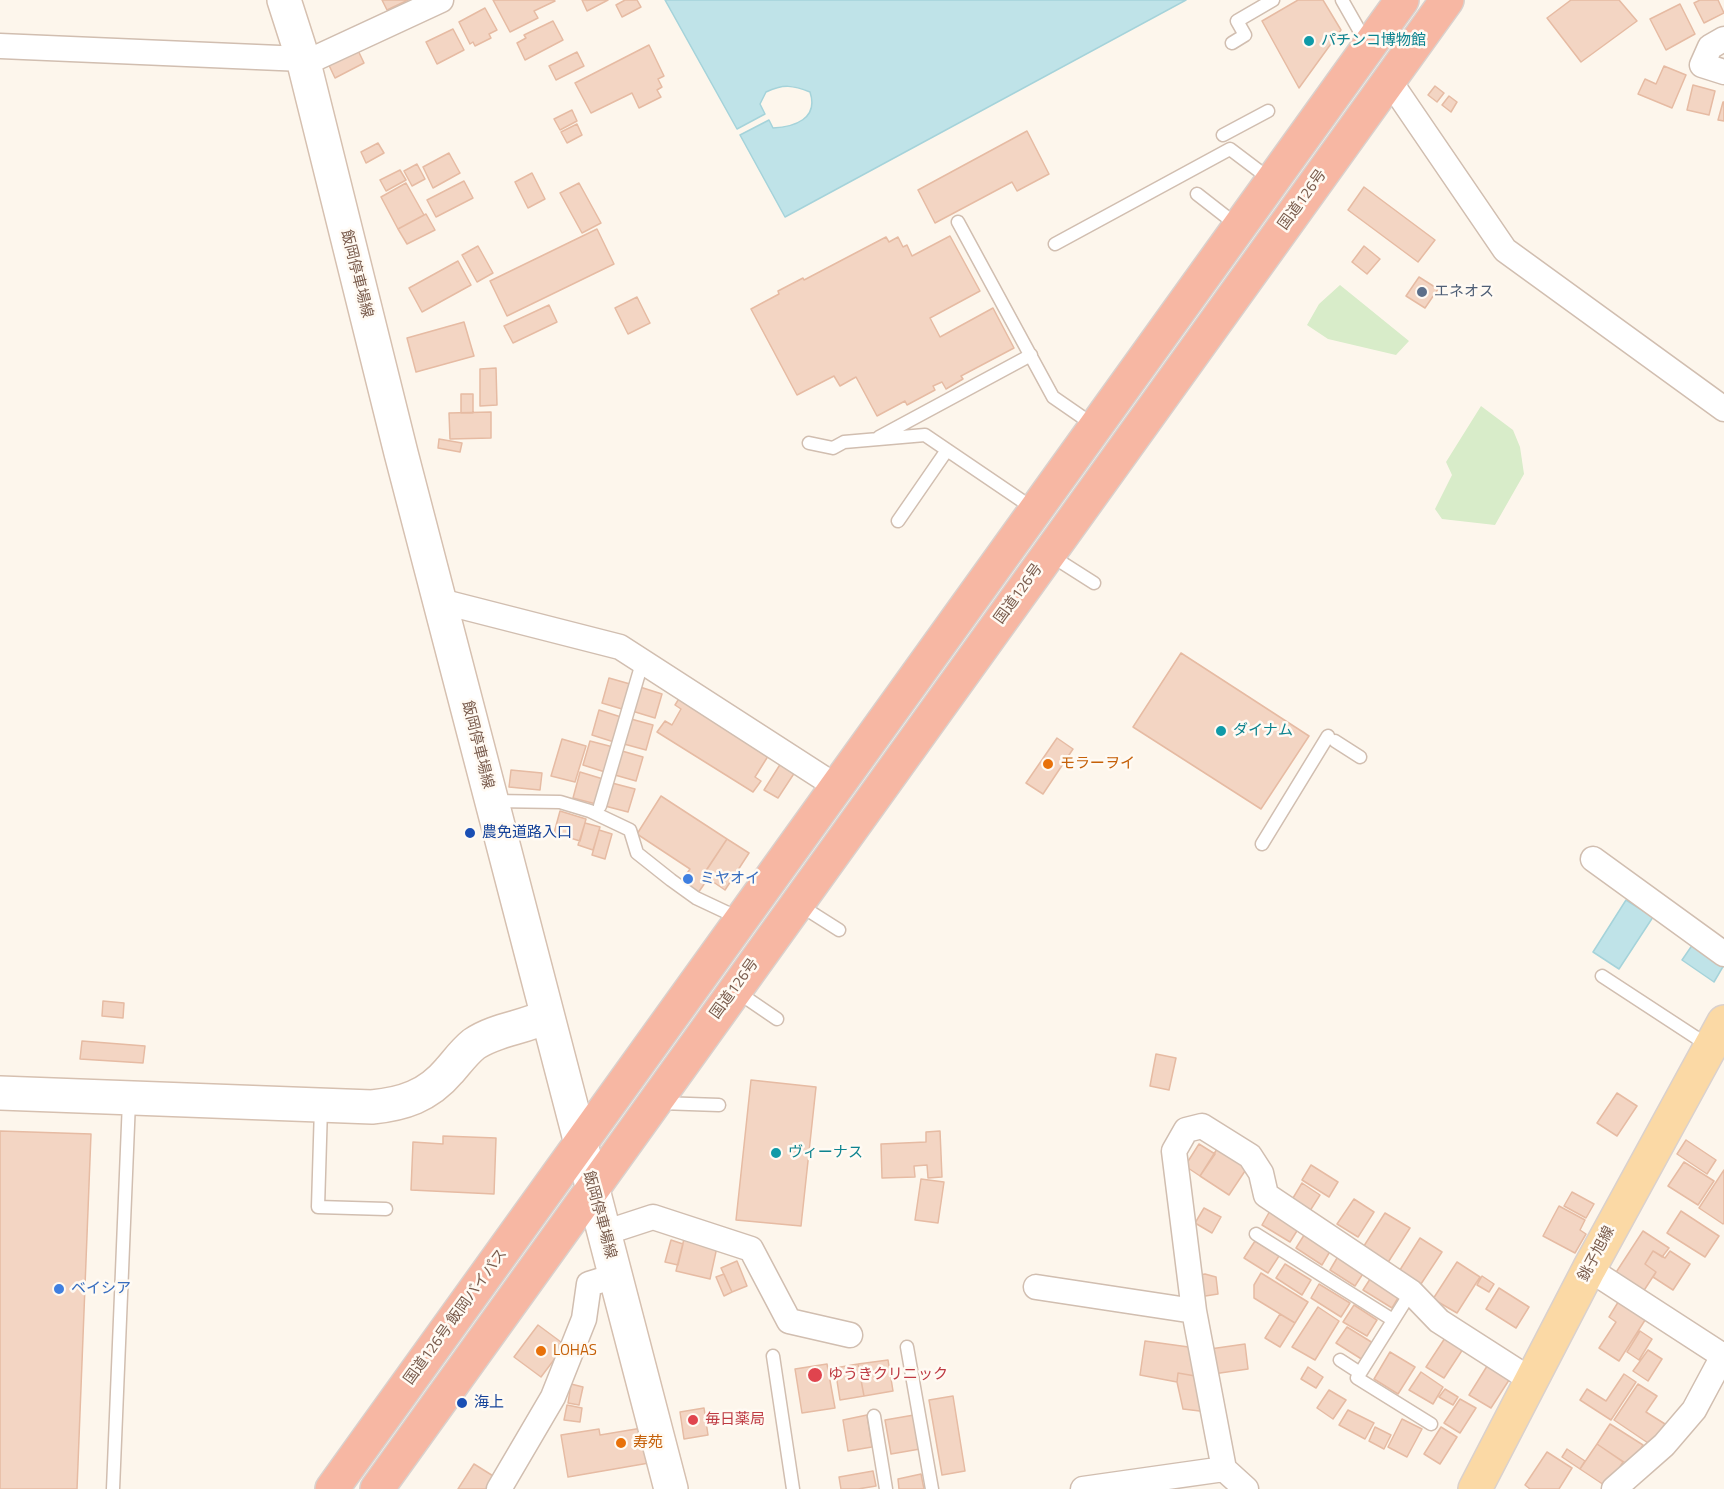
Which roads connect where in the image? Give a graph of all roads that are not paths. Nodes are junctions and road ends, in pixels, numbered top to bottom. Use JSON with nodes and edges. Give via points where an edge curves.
{"nodes":[{"id":1,"x":284,"y":0,"type":"edge"},
{"id":2,"x":441,"y":0,"type":"edge"},
{"id":3,"x":1273,"y":0,"type":"edge"},
{"id":4,"x":1342,"y":0,"type":"edge"},
{"id":5,"x":1402,"y":0,"type":"edge"},
{"id":6,"x":1447,"y":0,"type":"edge"},
{"id":7,"x":1724,"y":39,"type":"edge"},
{"id":8,"x":1232,"y":43,"type":"dead end"},
{"id":9,"x":0,"y":46,"type":"edge"},
{"id":10,"x":1369,"y":47,"type":"junction"},
{"id":11,"x":303,"y":61,"type":"junction"},
{"id":12,"x":1724,"y":72,"type":"edge"},
{"id":13,"x":1389,"y":80,"type":"junction"},
{"id":14,"x":1268,"y":111,"type":"dead end"},
{"id":15,"x":1223,"y":135,"type":"dead end"},
{"id":16,"x":1271,"y":180,"type":"junction"},
{"id":17,"x":1197,"y":194,"type":"dead end"},
{"id":18,"x":958,"y":222,"type":"dead end"},
{"id":19,"x":1238,"y":226,"type":"junction"},
{"id":20,"x":1055,"y":244,"type":"dead end"},
{"id":21,"x":1031,"y":355,"type":"junction"},
{"id":22,"x":1724,"y":409,"type":"edge"},
{"id":23,"x":1095,"y":426,"type":"junction"},
{"id":24,"x":873,"y":439,"type":"junction"},
{"id":25,"x":808,"y":443,"type":"dead end"},
{"id":26,"x":947,"y":450,"type":"junction"},
{"id":27,"x":1035,"y":510,"type":"junction"},
{"id":28,"x":898,"y":521,"type":"dead end"},
{"id":29,"x":1048,"y":554,"type":"junction"},
{"id":30,"x":1094,"y":584,"type":"dead end"},
{"id":31,"x":440,"y":601,"type":"junction"},
{"id":32,"x":642,"y":663,"type":"junction"},
{"id":33,"x":1360,"y":757,"type":"dead end"},
{"id":34,"x":837,"y":787,"type":"junction"},
{"id":35,"x":491,"y":801,"type":"junction"},
{"id":36,"x":600,"y":806,"type":"dead end"},
{"id":37,"x":1262,"y":844,"type":"dead end"},
{"id":38,"x":1593,"y":860,"type":"dead end"},
{"id":39,"x":797,"y":903,"type":"junction"},
{"id":40,"x":743,"y":916,"type":"junction"},
{"id":41,"x":839,"y":930,"type":"dead end"},
{"id":42,"x":1724,"y":954,"type":"edge"},
{"id":43,"x":1602,"y":976,"type":"dead end"},
{"id":44,"x":735,"y":990,"type":"junction"},
{"id":45,"x":547,"y":1016,"type":"junction"},
{"id":46,"x":777,"y":1019,"type":"dead end"},
{"id":47,"x":1717,"y":1035,"type":"edge"},
{"id":48,"x":0,"y":1093,"type":"edge"},
{"id":49,"x":129,"y":1098,"type":"junction"},
{"id":50,"x":654,"y":1103,"type":"junction"},
{"id":51,"x":321,"y":1105,"type":"junction"},
{"id":52,"x":719,"y":1105,"type":"dead end"},
{"id":53,"x":580,"y":1144,"type":"junction"},
{"id":54,"x":592,"y":1189,"type":"junction"},
{"id":55,"x":386,"y":1209,"type":"dead end"},
{"id":56,"x":604,"y":1233,"type":"junction"},
{"id":57,"x":1256,"y":1234,"type":"dead end"},
{"id":58,"x":1589,"y":1269,"type":"junction"},
{"id":59,"x":615,"y":1276,"type":"junction"},
{"id":60,"x":1036,"y":1287,"type":"dead end"},
{"id":61,"x":1411,"y":1292,"type":"junction"},
{"id":62,"x":1194,"y":1311,"type":"junction"},
{"id":63,"x":1393,"y":1320,"type":"junction"},
{"id":64,"x":850,"y":1335,"type":"dead end"},
{"id":65,"x":907,"y":1347,"type":"dead end"},
{"id":66,"x":1724,"y":1355,"type":"edge"},
{"id":67,"x":773,"y":1356,"type":"dead end"},
{"id":68,"x":1340,"y":1360,"type":"dead end"},
{"id":69,"x":1360,"y":1373,"type":"junction"},
{"id":70,"x":1531,"y":1380,"type":"junction"},
{"id":71,"x":874,"y":1416,"type":"dead end"},
{"id":72,"x":1431,"y":1424,"type":"dead end"},
{"id":73,"x":352,"y":1461,"type":"junction"},
{"id":74,"x":1224,"y":1469,"type":"junction"},
{"id":75,"x":1147,"y":1484,"type":"edge"},
{"id":76,"x":113,"y":1489,"type":"edge"},
{"id":77,"x":322,"y":1489,"type":"edge"},
{"id":78,"x":332,"y":1489,"type":"edge"},
{"id":79,"x":377,"y":1489,"type":"edge"},
{"id":80,"x":499,"y":1489,"type":"edge"},
{"id":81,"x":671,"y":1489,"type":"edge"},
{"id":82,"x":793,"y":1489,"type":"edge"},
{"id":83,"x":886,"y":1489,"type":"edge"},
{"id":84,"x":932,"y":1489,"type":"edge"},
{"id":85,"x":1083,"y":1489,"type":"edge"},
{"id":86,"x":1246,"y":1489,"type":"edge"},
{"id":87,"x":1475,"y":1489,"type":"edge"},
{"id":88,"x":1614,"y":1489,"type":"edge"}],
"edges":[{"from":1,"to":11,"type":"main road","name":"飯岡停車場線"},
{"from":2,"to":11,"type":"street"},
{"from":3,"to":8,"type":"lane","via":[[1237,21],[1245,35]]},
{"from":4,"to":10,"type":"lane"},
{"from":5,"to":10,"type":"highway"},
{"from":6,"to":13,"type":"highway","name":"国道126号"},
{"from":7,"to":12,"type":"street","via":[[1710,47],[1702,65]]},
{"from":9,"to":11,"type":"street"},
{"from":10,"to":16,"type":"highway"},
{"from":11,"to":31,"type":"main road","name":"飯岡停車場線"},
{"from":13,"to":22,"type":"street","via":[[1505,250]]},
{"from":13,"to":29,"type":"highway","name":"国道126号"},
{"from":14,"to":15,"type":"lane"},
{"from":16,"to":19,"type":"highway"},
{"from":16,"to":20,"type":"lane","via":[[1230,149]]},
{"from":17,"to":19,"type":"lane"},
{"from":18,"to":21,"type":"lane"},
{"from":19,"to":23,"type":"highway"},
{"from":21,"to":23,"type":"lane","via":[[1053,397]]},
{"from":21,"to":24,"type":"lane"},
{"from":23,"to":27,"type":"highway"},
{"from":24,"to":25,"type":"lane","via":[[833,447]]},
{"from":24,"to":26,"type":"lane","via":[[925,435]]},
{"from":26,"to":27,"type":"lane"},
{"from":26,"to":28,"type":"lane"},
{"from":27,"to":34,"type":"highway"},
{"from":29,"to":30,"type":"lane"},
{"from":29,"to":39,"type":"highway","name":"国道126号"},
{"from":31,"to":32,"type":"street","via":[[620,647]]},
{"from":31,"to":35,"type":"main road","name":"飯岡停車場線"},
{"from":32,"to":34,"type":"street","via":[[741,717]]},
{"from":32,"to":36,"type":"lane"},
{"from":33,"to":37,"type":"lane","via":[[1331,738]]},
{"from":34,"to":40,"type":"highway"},
{"from":35,"to":40,"type":"lane","via":[[560,802],[590,811],[630,830],[637,853],[696,898]]},
{"from":35,"to":45,"type":"main road","name":"飯岡停車場線"},
{"from":38,"to":42,"type":"street"},
{"from":39,"to":41,"type":"lane"},
{"from":39,"to":44,"type":"highway","name":"国道126号"},
{"from":40,"to":53,"type":"highway"},
{"from":43,"to":47,"type":"lane"},
{"from":44,"to":46,"type":"lane"},
{"from":44,"to":50,"type":"highway","name":"国道126号"},
{"from":45,"to":51,"type":"main road","via":[[479,1041],[434,1087],[410,1100],[372,1107]]},
{"from":45,"to":53,"type":"main road","name":"飯岡停車場線"},
{"from":47,"to":58,"type":"main road","name":"銚子旭線"},
{"from":48,"to":49,"type":"main road"},
{"from":49,"to":51,"type":"main road"},
{"from":49,"to":76,"type":"lane"},
{"from":50,"to":52,"type":"lane"},
{"from":50,"to":54,"type":"highway","name":"国道126号"},
{"from":51,"to":55,"type":"lane","via":[[318,1207]]},
{"from":53,"to":54,"type":"main road","name":"飯岡停車場線"},
{"from":53,"to":73,"type":"highway","name":"国道126号 飯岡バイパス"},
{"from":54,"to":56,"type":"main road","name":"飯岡停車場線"},
{"from":54,"to":79,"type":"highway"},
{"from":56,"to":59,"type":"main road","name":"飯岡停車場線"},
{"from":56,"to":64,"type":"street","via":[[653,1217],[751,1249],[789,1321]]},
{"from":57,"to":63,"type":"lane"},
{"from":58,"to":66,"type":"street"},
{"from":58,"to":70,"type":"main road","name":"銚子旭線"},
{"from":59,"to":80,"type":"street","via":[[590,1284],[584,1319],[553,1396]]},
{"from":59,"to":81,"type":"main road","name":"飯岡停車場線"},
{"from":60,"to":62,"type":"street"},
{"from":61,"to":62,"type":"street","via":[[1266,1195],[1261,1173],[1250,1156],[1202,1126],[1186,1130],[1174,1151]]},
{"from":61,"to":63,"type":"lane"},
{"from":61,"to":70,"type":"street","via":[[1439,1321]]},
{"from":62,"to":74,"type":"street"},
{"from":63,"to":69,"type":"lane"},
{"from":65,"to":84,"type":"lane"},
{"from":66,"to":88,"type":"street","via":[[1694,1410],[1664,1445]]},
{"from":67,"to":82,"type":"lane"},
{"from":68,"to":69,"type":"lane"},
{"from":69,"to":72,"type":"lane","via":[[1357,1378]]},
{"from":70,"to":87,"type":"main road","name":"銚子旭線"},
{"from":71,"to":83,"type":"lane"},
{"from":73,"to":77,"type":"lane"},
{"from":73,"to":78,"type":"highway","name":"国道126号 飯岡バイパス"},
{"from":74,"to":75,"type":"street"},
{"from":74,"to":86,"type":"street"},
{"from":75,"to":85,"type":"street"}]}
